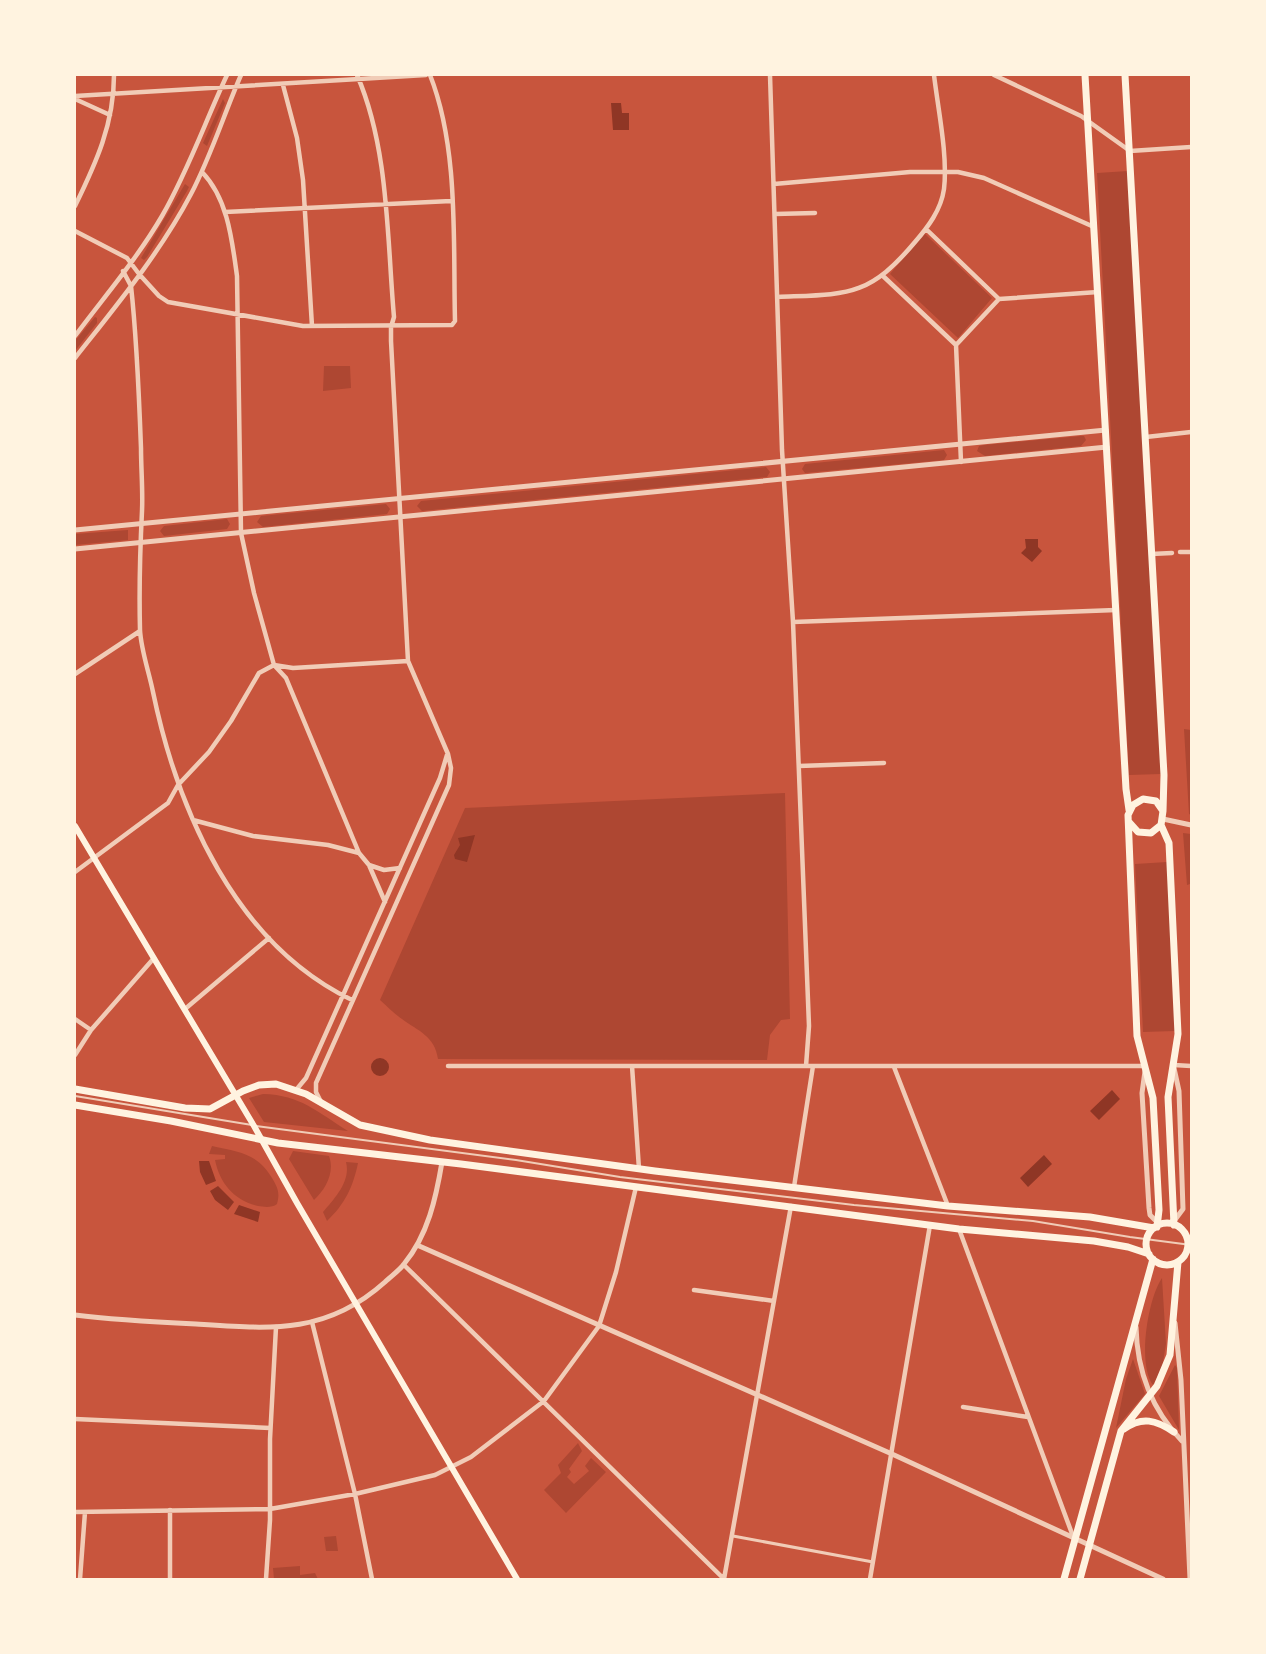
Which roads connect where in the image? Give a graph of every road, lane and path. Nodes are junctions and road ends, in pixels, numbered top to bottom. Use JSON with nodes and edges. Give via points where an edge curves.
{"nodes":[{"id":1,"x":114,"y":75,"type":"edge"},
{"id":2,"x":227,"y":75,"type":"edge"},
{"id":3,"x":241,"y":75,"type":"edge"},
{"id":4,"x":426,"y":75,"type":"edge"},
{"id":5,"x":430,"y":75,"type":"edge"},
{"id":6,"x":770,"y":75,"type":"edge"},
{"id":7,"x":934,"y":75,"type":"edge"},
{"id":8,"x":994,"y":75,"type":"edge"},
{"id":9,"x":1085,"y":75,"type":"edge"},
{"id":10,"x":1126,"y":75,"type":"edge"},
{"id":11,"x":358,"y":77,"type":"edge"},
{"id":12,"x":283,"y":85,"type":"junction"},
{"id":13,"x":237,"y":86,"type":"junction"},
{"id":14,"x":222,"y":87,"type":"junction"},
{"id":15,"x":114,"y":94,"type":"junction"},
{"id":16,"x":75,"y":97,"type":"edge"},
{"id":17,"x":110,"y":115,"type":"junction"},
{"id":18,"x":1088,"y":121,"type":"junction"},
{"id":19,"x":1191,"y":147,"type":"edge"},
{"id":20,"x":1130,"y":150,"type":"junction"},
{"id":21,"x":944,"y":171,"type":"junction"},
{"id":22,"x":202,"y":172,"type":"junction"},
{"id":23,"x":774,"y":184,"type":"junction"},
{"id":24,"x":451,"y":201,"type":"junction"},
{"id":25,"x":385,"y":205,"type":"junction"},
{"id":26,"x":75,"y":206,"type":"edge"},
{"id":27,"x":304,"y":208,"type":"junction"},
{"id":28,"x":225,"y":212,"type":"junction"},
{"id":29,"x":815,"y":213,"type":"dead end"},
{"id":30,"x":775,"y":214,"type":"junction"},
{"id":31,"x":1094,"y":227,"type":"junction"},
{"id":32,"x":926,"y":229,"type":"junction"},
{"id":33,"x":75,"y":230,"type":"edge"},
{"id":34,"x":130,"y":262,"type":"junction"},
{"id":35,"x":123,"y":271,"type":"junction"},
{"id":36,"x":139,"y":274,"type":"junction"},
{"id":37,"x":883,"y":276,"type":"junction"},
{"id":38,"x":131,"y":286,"type":"junction"},
{"id":39,"x":1098,"y":292,"type":"junction"},
{"id":40,"x":778,"y":297,"type":"junction"},
{"id":41,"x":999,"y":299,"type":"junction"},
{"id":42,"x":236,"y":316,"type":"junction"},
{"id":43,"x":312,"y":326,"type":"junction"},
{"id":44,"x":391,"y":327,"type":"junction"},
{"id":45,"x":75,"y":336,"type":"edge"},
{"id":46,"x":956,"y":345,"type":"junction"},
{"id":47,"x":75,"y":358,"type":"edge"},
{"id":48,"x":1106,"y":430,"type":"junction"},
{"id":49,"x":1191,"y":432,"type":"edge"},
{"id":50,"x":1146,"y":437,"type":"junction"},
{"id":51,"x":959,"y":445,"type":"junction"},
{"id":52,"x":1107,"y":447,"type":"junction"},
{"id":53,"x":783,"y":462,"type":"junction"},
{"id":54,"x":961,"y":462,"type":"junction"},
{"id":55,"x":784,"y":480,"type":"junction"},
{"id":56,"x":399,"y":499,"type":"junction"},
{"id":57,"x":240,"y":514,"type":"junction"},
{"id":58,"x":400,"y":517,"type":"junction"},
{"id":59,"x":142,"y":523,"type":"junction"},
{"id":60,"x":75,"y":530,"type":"edge"},
{"id":61,"x":241,"y":533,"type":"junction"},
{"id":62,"x":141,"y":543,"type":"junction"},
{"id":63,"x":75,"y":549,"type":"edge"},
{"id":64,"x":1180,"y":552,"type":"dead end"},
{"id":65,"x":1191,"y":552,"type":"edge"},
{"id":66,"x":1172,"y":553,"type":"dead end"},
{"id":67,"x":1152,"y":554,"type":"junction"},
{"id":68,"x":1116,"y":610,"type":"junction"},
{"id":69,"x":793,"y":622,"type":"junction"},
{"id":70,"x":140,"y":631,"type":"junction"},
{"id":71,"x":408,"y":661,"type":"junction"},
{"id":72,"x":274,"y":665,"type":"junction"},
{"id":73,"x":75,"y":674,"type":"edge"},
{"id":74,"x":448,"y":754,"type":"junction"},
{"id":75,"x":884,"y":763,"type":"dead end"},
{"id":76,"x":799,"y":766,"type":"junction"},
{"id":77,"x":178,"y":785,"type":"junction"},
{"id":78,"x":1129,"y":810,"type":"junction"},
{"id":79,"x":1163,"y":811,"type":"junction"},
{"id":80,"x":193,"y":820,"type":"junction"},
{"id":81,"x":1129,"y":822,"type":"junction"},
{"id":82,"x":1162,"y":822,"type":"junction"},
{"id":83,"x":1191,"y":825,"type":"edge"},
{"id":84,"x":75,"y":826,"type":"edge"},
{"id":85,"x":359,"y":853,"type":"junction"},
{"id":86,"x":94,"y":857,"type":"junction"},
{"id":87,"x":369,"y":865,"type":"junction"},
{"id":88,"x":400,"y":868,"type":"junction"},
{"id":89,"x":75,"y":872,"type":"edge"},
{"id":90,"x":385,"y":902,"type":"junction"},
{"id":91,"x":269,"y":938,"type":"junction"},
{"id":92,"x":154,"y":958,"type":"junction"},
{"id":93,"x":343,"y":996,"type":"junction"},
{"id":94,"x":352,"y":1000,"type":"junction"},
{"id":95,"x":185,"y":1009,"type":"junction"},
{"id":96,"x":75,"y":1019,"type":"edge"},
{"id":97,"x":92,"y":1030,"type":"junction"},
{"id":98,"x":75,"y":1054,"type":"edge"},
{"id":99,"x":448,"y":1066,"type":"dead end"},
{"id":100,"x":632,"y":1066,"type":"junction"},
{"id":101,"x":806,"y":1066,"type":"junction"},
{"id":102,"x":812,"y":1066,"type":"junction"},
{"id":103,"x":1174,"y":1066,"type":"junction"},
{"id":104,"x":1191,"y":1066,"type":"edge"},
{"id":105,"x":894,"y":1067,"type":"junction"},
{"id":106,"x":1144,"y":1068,"type":"junction"},
{"id":107,"x":75,"y":1089,"type":"edge"},
{"id":108,"x":296,"y":1090,"type":"junction"},
{"id":109,"x":235,"y":1095,"type":"junction"},
{"id":110,"x":75,"y":1096,"type":"edge"},
{"id":111,"x":322,"y":1103,"type":"junction"},
{"id":112,"x":75,"y":1106,"type":"edge"},
{"id":113,"x":254,"y":1126,"type":"junction"},
{"id":114,"x":262,"y":1140,"type":"junction"},
{"id":115,"x":442,"y":1162,"type":"junction"},
{"id":116,"x":639,"y":1169,"type":"junction"},
{"id":117,"x":636,"y":1187,"type":"junction"},
{"id":118,"x":794,"y":1187,"type":"junction"},
{"id":119,"x":791,"y":1206,"type":"junction"},
{"id":120,"x":948,"y":1206,"type":"junction"},
{"id":121,"x":930,"y":1225,"type":"junction"},
{"id":122,"x":1176,"y":1225,"type":"junction"},
{"id":123,"x":1156,"y":1226,"type":"junction"},
{"id":124,"x":959,"y":1229,"type":"junction"},
{"id":125,"x":1191,"y":1235,"type":"edge"},
{"id":126,"x":1147,"y":1240,"type":"junction"},
{"id":127,"x":416,"y":1245,"type":"junction"},
{"id":128,"x":1189,"y":1245,"type":"edge"},
{"id":129,"x":1151,"y":1257,"type":"junction"},
{"id":130,"x":1191,"y":1257,"type":"edge"},
{"id":131,"x":1180,"y":1260,"type":"junction"},
{"id":132,"x":404,"y":1265,"type":"junction"},
{"id":133,"x":694,"y":1290,"type":"dead end"},
{"id":134,"x":774,"y":1301,"type":"junction"},
{"id":135,"x":356,"y":1304,"type":"junction"},
{"id":136,"x":75,"y":1315,"type":"edge"},
{"id":137,"x":1175,"y":1316,"type":"junction"},
{"id":138,"x":1136,"y":1320,"type":"junction"},
{"id":139,"x":312,"y":1322,"type":"junction"},
{"id":140,"x":598,"y":1326,"type":"junction"},
{"id":141,"x":276,"y":1327,"type":"junction"},
{"id":142,"x":759,"y":1394,"type":"junction"},
{"id":143,"x":1150,"y":1394,"type":"junction"},
{"id":144,"x":544,"y":1401,"type":"junction"},
{"id":145,"x":963,"y":1407,"type":"dead end"},
{"id":146,"x":1028,"y":1417,"type":"junction"},
{"id":147,"x":75,"y":1419,"type":"edge"},
{"id":148,"x":270,"y":1428,"type":"junction"},
{"id":149,"x":1122,"y":1431,"type":"junction"},
{"id":150,"x":1174,"y":1432,"type":"junction"},
{"id":151,"x":1183,"y":1442,"type":"junction"},
{"id":152,"x":892,"y":1454,"type":"junction"},
{"id":153,"x":452,"y":1468,"type":"junction"},
{"id":154,"x":355,"y":1494,"type":"junction"},
{"id":155,"x":270,"y":1509,"type":"junction"},
{"id":156,"x":170,"y":1510,"type":"junction"},
{"id":157,"x":75,"y":1512,"type":"edge"},
{"id":158,"x":85,"y":1512,"type":"junction"},
{"id":159,"x":733,"y":1536,"type":"junction"},
{"id":160,"x":1074,"y":1539,"type":"junction"},
{"id":161,"x":1089,"y":1545,"type":"junction"},
{"id":162,"x":873,"y":1562,"type":"junction"},
{"id":163,"x":80,"y":1579,"type":"edge"},
{"id":164,"x":170,"y":1579,"type":"edge"},
{"id":165,"x":266,"y":1579,"type":"edge"},
{"id":166,"x":372,"y":1579,"type":"edge"},
{"id":167,"x":517,"y":1579,"type":"edge"},
{"id":168,"x":724,"y":1579,"type":"edge"},
{"id":169,"x":870,"y":1579,"type":"edge"},
{"id":170,"x":1064,"y":1579,"type":"edge"},
{"id":171,"x":1080,"y":1579,"type":"edge"},
{"id":172,"x":1163,"y":1579,"type":"edge"},
{"id":173,"x":1190,"y":1579,"type":"edge"}],
"edges":[{"from":1,"to":15,"type":"street"},
{"from":2,"to":14,"type":"street"},
{"from":3,"to":13,"type":"street"},
{"from":4,"to":11,"type":"street"},
{"from":5,"to":24,"type":"street","via":[[446,141]]},
{"from":6,"to":23,"type":"street"},
{"from":7,"to":21,"type":"street"},
{"from":8,"to":18,"type":"street"},
{"from":9,"to":18,"type":"main road"},
{"from":10,"to":20,"type":"main road"},
{"from":11,"to":12,"type":"street"},
{"from":11,"to":25,"type":"street","via":[[368,101],[381,161]]},
{"from":12,"to":13,"type":"street"},
{"from":12,"to":27,"type":"street","via":[[297,138]]},
{"from":13,"to":14,"type":"street"},
{"from":13,"to":22,"type":"street"},
{"from":14,"to":15,"type":"street"},
{"from":14,"to":34,"type":"street","via":[[180,183]]},
{"from":15,"to":16,"type":"street"},
{"from":15,"to":17,"type":"street"},
{"from":16,"to":17,"type":"street"},
{"from":17,"to":26,"type":"street","via":[[101,150]]},
{"from":18,"to":20,"type":"street"},
{"from":18,"to":31,"type":"main road"},
{"from":19,"to":20,"type":"street"},
{"from":20,"to":50,"type":"main road"},
{"from":21,"to":23,"type":"street"},
{"from":21,"to":31,"type":"street","via":[[984,178]]},
{"from":21,"to":32,"type":"street","via":[[942,199]]},
{"from":22,"to":28,"type":"street","via":[[211,182]]},
{"from":22,"to":36,"type":"street"},
{"from":23,"to":30,"type":"street"},
{"from":24,"to":25,"type":"street"},
{"from":24,"to":44,"type":"street","via":[[455,321],[449,326]]},
{"from":25,"to":27,"type":"street"},
{"from":25,"to":44,"type":"street","via":[[394,317]]},
{"from":27,"to":28,"type":"street"},
{"from":27,"to":43,"type":"street"},
{"from":28,"to":42,"type":"street","via":[[237,276]]},
{"from":29,"to":30,"type":"street"},
{"from":30,"to":40,"type":"street"},
{"from":31,"to":39,"type":"main road"},
{"from":32,"to":37,"type":"street"},
{"from":32,"to":41,"type":"street"},
{"from":33,"to":34,"type":"street"},
{"from":34,"to":35,"type":"street"},
{"from":34,"to":36,"type":"street"},
{"from":35,"to":38,"type":"street"},
{"from":35,"to":45,"type":"street"},
{"from":36,"to":38,"type":"street"},
{"from":36,"to":42,"type":"street","via":[[168,302]]},
{"from":37,"to":40,"type":"street","via":[[868,286],[846,292]]},
{"from":37,"to":46,"type":"street"},
{"from":38,"to":47,"type":"street"},
{"from":38,"to":59,"type":"street","via":[[140,408]]},
{"from":39,"to":41,"type":"street"},
{"from":39,"to":48,"type":"main road"},
{"from":40,"to":53,"type":"street"},
{"from":41,"to":46,"type":"street"},
{"from":42,"to":43,"type":"street"},
{"from":42,"to":57,"type":"street"},
{"from":43,"to":44,"type":"street"},
{"from":44,"to":56,"type":"street"},
{"from":46,"to":51,"type":"street"},
{"from":48,"to":51,"type":"street"},
{"from":48,"to":52,"type":"main road"},
{"from":49,"to":50,"type":"street"},
{"from":50,"to":67,"type":"main road"},
{"from":51,"to":53,"type":"street"},
{"from":51,"to":54,"type":"street"},
{"from":52,"to":54,"type":"street"},
{"from":52,"to":68,"type":"main road"},
{"from":53,"to":55,"type":"street"},
{"from":53,"to":56,"type":"street"},
{"from":54,"to":55,"type":"street"},
{"from":55,"to":58,"type":"street"},
{"from":55,"to":69,"type":"street"},
{"from":56,"to":57,"type":"street"},
{"from":56,"to":58,"type":"street"},
{"from":57,"to":59,"type":"street"},
{"from":57,"to":61,"type":"street"},
{"from":58,"to":61,"type":"street"},
{"from":58,"to":71,"type":"street"},
{"from":59,"to":60,"type":"street"},
{"from":59,"to":62,"type":"street"},
{"from":61,"to":62,"type":"street"},
{"from":61,"to":72,"type":"street"},
{"from":62,"to":63,"type":"street"},
{"from":62,"to":70,"type":"street"},
{"from":64,"to":65,"type":"street"},
{"from":66,"to":67,"type":"street"},
{"from":67,"to":79,"type":"main road"},
{"from":68,"to":69,"type":"street"},
{"from":68,"to":78,"type":"main road"},
{"from":69,"to":76,"type":"street"},
{"from":70,"to":73,"type":"street"},
{"from":70,"to":77,"type":"street","via":[[158,718]]},
{"from":71,"to":72,"type":"street","via":[[293,668]]},
{"from":71,"to":74,"type":"street"},
{"from":72,"to":77,"type":"street","via":[[259,673],[209,752]]},
{"from":72,"to":85,"type":"street","via":[[286,678]]},
{"from":74,"to":88,"type":"street"},
{"from":74,"to":94,"type":"street","via":[[451,768],[449,785]]},
{"from":75,"to":76,"type":"street"},
{"from":76,"to":101,"type":"street","via":[[809,1026]]},
{"from":77,"to":80,"type":"street"},
{"from":77,"to":86,"type":"street","via":[[168,803]]},
{"from":78,"to":79,"type":"main road","via":[[1135,802],[1147,798],[1156,801]]},
{"from":78,"to":81,"type":"main road"},
{"from":79,"to":82,"type":"main road"},
{"from":80,"to":85,"type":"street","via":[[254,836],[328,845]]},
{"from":80,"to":91,"type":"street","via":[[217,868]]},
{"from":81,"to":82,"type":"main road","via":[[1146,834],[1154,832]]},
{"from":81,"to":106,"type":"main road","via":[[1137,1036]]},
{"from":82,"to":83,"type":"street"},
{"from":82,"to":103,"type":"main road","via":[[1169,840],[1170,857],[1178,1034]]},
{"from":84,"to":86,"type":"main road"},
{"from":85,"to":87,"type":"street"},
{"from":86,"to":89,"type":"street"},
{"from":86,"to":92,"type":"main road"},
{"from":87,"to":88,"type":"street","via":[[384,870]]},
{"from":87,"to":90,"type":"street"},
{"from":88,"to":90,"type":"street"},
{"from":90,"to":93,"type":"street"},
{"from":91,"to":93,"type":"street","via":[[309,974]]},
{"from":91,"to":95,"type":"street"},
{"from":92,"to":95,"type":"main road"},
{"from":92,"to":97,"type":"street"},
{"from":93,"to":94,"type":"street"},
{"from":93,"to":108,"type":"street","via":[[306,1078]]},
{"from":94,"to":111,"type":"street","via":[[316,1083],[316,1092]]},
{"from":95,"to":109,"type":"main road"},
{"from":96,"to":97,"type":"street"},
{"from":97,"to":98,"type":"street"},
{"from":99,"to":100,"type":"street"},
{"from":100,"to":101,"type":"street"},
{"from":100,"to":116,"type":"street"},
{"from":101,"to":102,"type":"street"},
{"from":102,"to":105,"type":"street"},
{"from":102,"to":118,"type":"street"},
{"from":103,"to":104,"type":"street"},
{"from":103,"to":122,"type":"main road","via":[[1168,1097]]},
{"from":103,"to":122,"type":"street","via":[[1179,1091],[1183,1209]]},
{"from":105,"to":106,"type":"street","via":[[997,1064]]},
{"from":105,"to":120,"type":"street"},
{"from":106,"to":123,"type":"main road","via":[[1153,1098],[1159,1210]]},
{"from":106,"to":123,"type":"street","via":[[1142,1093],[1149,1208]]},
{"from":107,"to":109,"type":"main road","via":[[204,1109]]},
{"from":108,"to":109,"type":"main road","via":[[267,1084]]},
{"from":108,"to":111,"type":"main road"},
{"from":109,"to":113,"type":"main road"},
{"from":110,"to":113,"type":"lane"},
{"from":111,"to":116,"type":"main road","via":[[360,1125],[412,1137]]},
{"from":112,"to":114,"type":"main road"},
{"from":113,"to":114,"type":"main road"},
{"from":113,"to":126,"type":"lane","via":[[620,1177],[854,1205],[1033,1221]]},
{"from":114,"to":115,"type":"main road"},
{"from":114,"to":135,"type":"main road"},
{"from":115,"to":117,"type":"main road"},
{"from":115,"to":127,"type":"street","via":[[430,1216]]},
{"from":116,"to":118,"type":"main road"},
{"from":117,"to":119,"type":"main road"},
{"from":117,"to":140,"type":"street","via":[[616,1272]]},
{"from":118,"to":120,"type":"main road"},
{"from":119,"to":121,"type":"main road"},
{"from":119,"to":134,"type":"street"},
{"from":120,"to":123,"type":"main road","via":[[1050,1213]]},
{"from":121,"to":124,"type":"main road"},
{"from":121,"to":152,"type":"street"},
{"from":122,"to":123,"type":"main road"},
{"from":122,"to":125,"type":"main road"},
{"from":122,"to":128,"type":"main road"},
{"from":123,"to":126,"type":"main road"},
{"from":124,"to":129,"type":"main road","via":[[1094,1241],[1130,1247]]},
{"from":124,"to":146,"type":"street"},
{"from":126,"to":128,"type":"lane"},
{"from":126,"to":129,"type":"main road"},
{"from":127,"to":132,"type":"street"},
{"from":127,"to":140,"type":"street"},
{"from":128,"to":131,"type":"main road"},
{"from":129,"to":131,"type":"main road","via":[[1165,1264]]},
{"from":129,"to":138,"type":"main road"},
{"from":130,"to":131,"type":"main road"},
{"from":131,"to":137,"type":"main road","via":[[1174,1282]]},
{"from":132,"to":135,"type":"street"},
{"from":132,"to":144,"type":"street"},
{"from":133,"to":134,"type":"street"},
{"from":134,"to":142,"type":"street"},
{"from":135,"to":139,"type":"street","via":[[340,1314]]},
{"from":135,"to":153,"type":"main road"},
{"from":136,"to":141,"type":"street","via":[[131,1322]]},
{"from":137,"to":143,"type":"main road","via":[[1168,1361],[1163,1376]]},
{"from":137,"to":151,"type":"street"},
{"from":138,"to":143,"type":"street","via":[[1140,1364]]},
{"from":138,"to":160,"type":"main road"},
{"from":139,"to":141,"type":"street"},
{"from":139,"to":154,"type":"street"},
{"from":140,"to":142,"type":"street"},
{"from":140,"to":144,"type":"street"},
{"from":141,"to":148,"type":"street"},
{"from":142,"to":152,"type":"street"},
{"from":142,"to":159,"type":"street"},
{"from":143,"to":149,"type":"main road"},
{"from":143,"to":150,"type":"street"},
{"from":144,"to":153,"type":"street"},
{"from":144,"to":168,"type":"street"},
{"from":145,"to":146,"type":"street"},
{"from":146,"to":160,"type":"street"},
{"from":147,"to":148,"type":"street"},
{"from":148,"to":155,"type":"street"},
{"from":149,"to":150,"type":"main road","via":[[1148,1420]]},
{"from":149,"to":161,"type":"main road"},
{"from":150,"to":151,"type":"street"},
{"from":151,"to":173,"type":"street"},
{"from":152,"to":160,"type":"street"},
{"from":152,"to":162,"type":"street"},
{"from":153,"to":154,"type":"street"},
{"from":153,"to":167,"type":"main road"},
{"from":154,"to":155,"type":"street"},
{"from":154,"to":166,"type":"street"},
{"from":155,"to":156,"type":"street"},
{"from":155,"to":165,"type":"street"},
{"from":156,"to":158,"type":"street"},
{"from":156,"to":164,"type":"street"},
{"from":157,"to":158,"type":"street"},
{"from":158,"to":163,"type":"street"},
{"from":159,"to":162,"type":"street"},
{"from":159,"to":168,"type":"street"},
{"from":160,"to":161,"type":"street"},
{"from":160,"to":170,"type":"main road"},
{"from":161,"to":171,"type":"main road"},
{"from":161,"to":172,"type":"street"},
{"from":162,"to":169,"type":"street"}]}
